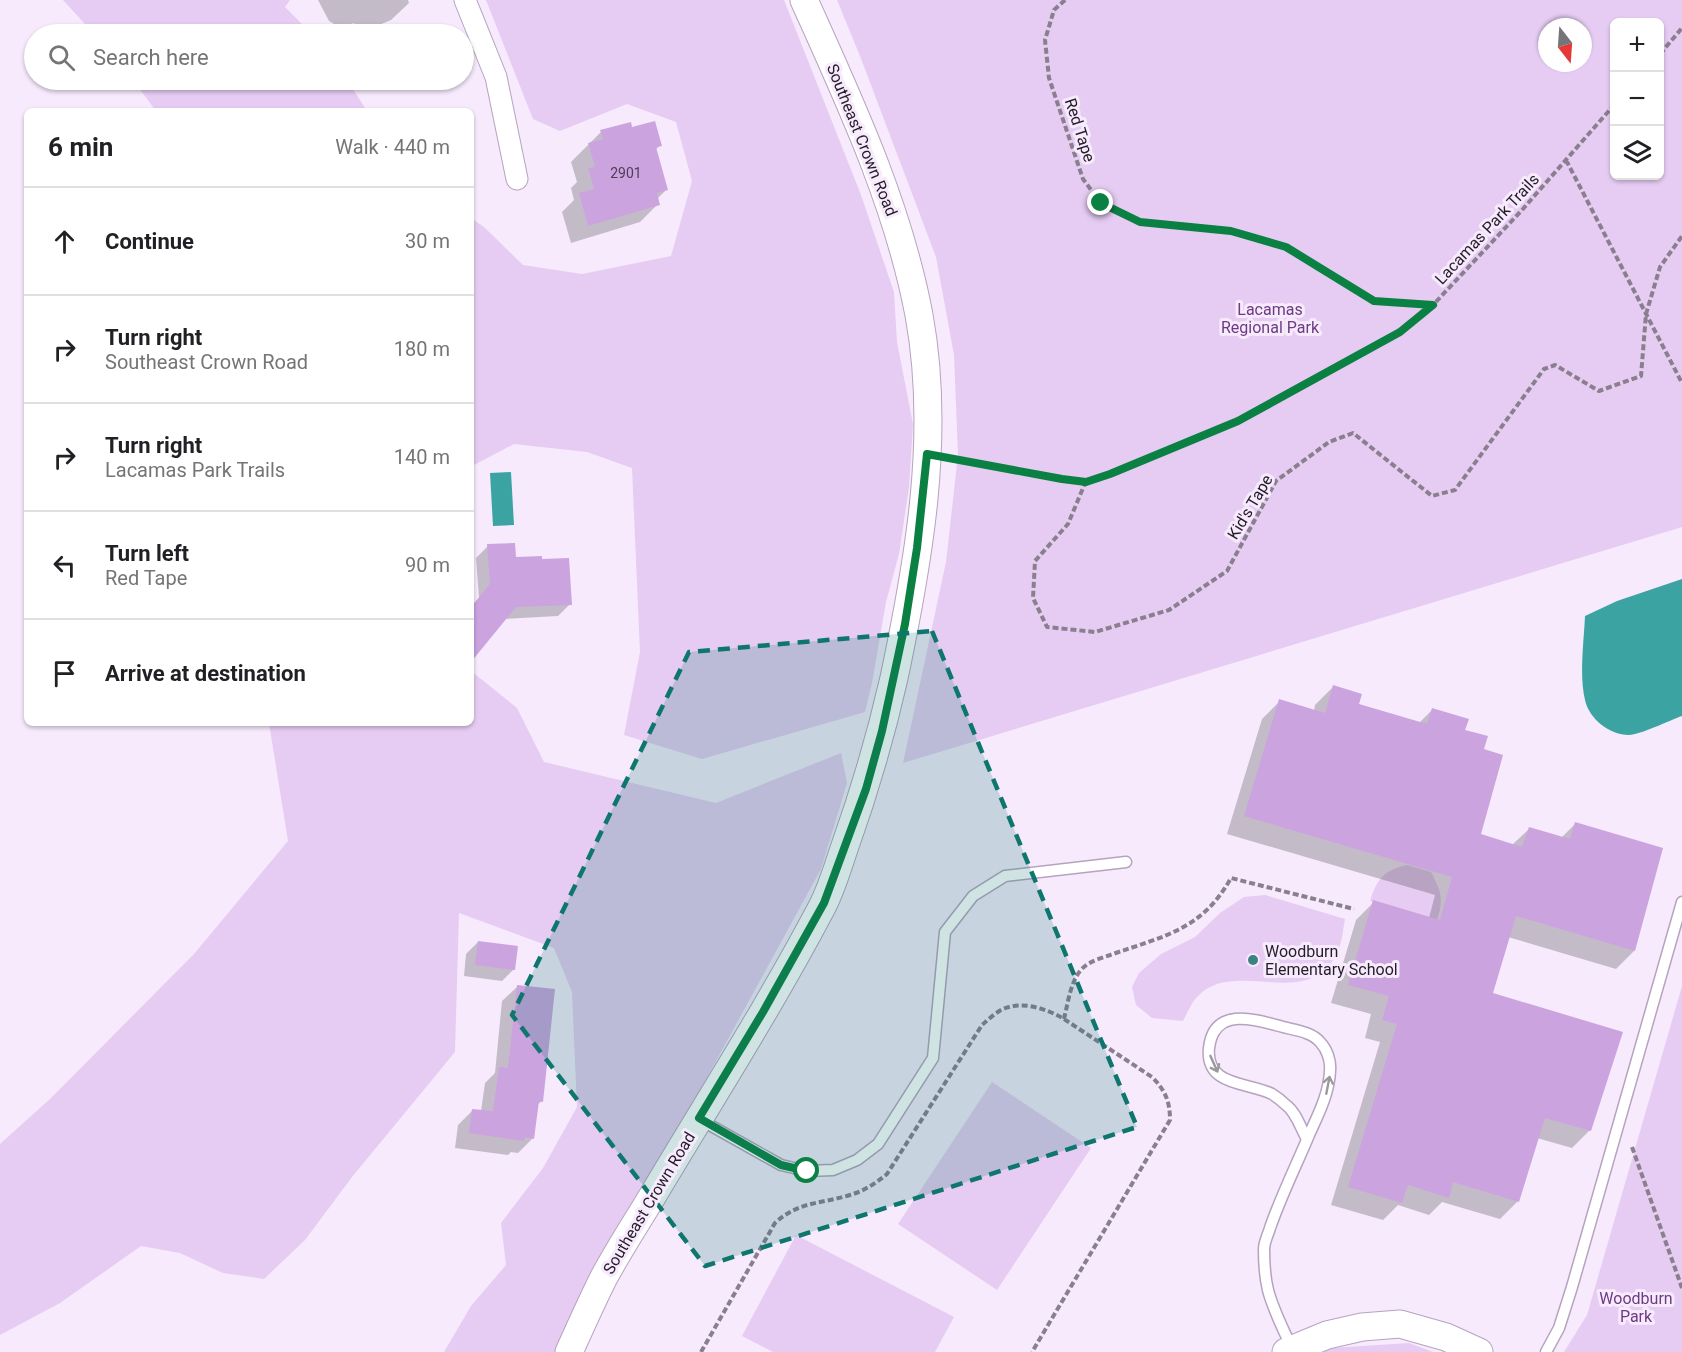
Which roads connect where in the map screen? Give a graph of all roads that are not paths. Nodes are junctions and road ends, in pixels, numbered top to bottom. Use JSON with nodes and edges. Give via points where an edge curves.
{"nodes":[{"id":1,"x":465,"y":0,"type":"edge"},
{"id":2,"x":804,"y":0,"type":"edge"},
{"id":3,"x":517,"y":179,"type":"dead end"},
{"id":4,"x":1126,"y":862,"type":"dead end"},
{"id":5,"x":1682,"y":902,"type":"edge"},
{"id":6,"x":699,"y":1118,"type":"junction"},
{"id":7,"x":1307,"y":1139,"type":"junction"},
{"id":8,"x":1289,"y":1351,"type":"edge"},
{"id":9,"x":569,"y":1352,"type":"edge"},
{"id":10,"x":1479,"y":1352,"type":"edge"},
{"id":11,"x":1546,"y":1352,"type":"edge"}],
"edges":[{"from":1,"to":3,"type":"street","via":[[496,77]]},
{"from":2,"to":6,"type":"street","name":"Southeast Crown Road","via":[[885,189],[904,253],[919,315],[926,369],[927,454],[905,624],[866,789],[824,903]]},
{"from":4,"to":6,"type":"lane","via":[[1005,876],[973,896],[945,932],[933,1058],[878,1144],[857,1160],[833,1170],[807,1171],[781,1165]]},
{"from":5,"to":11,"type":"lane","via":[[1569,1298]]},
{"from":6,"to":9,"type":"street","name":"Southeast Crown Road","via":[[604,1278]]},
{"from":7,"to":7,"type":"lane","one_way":true,"via":[[1327,1094],[1331,1070],[1320,1041],[1306,1032],[1246,1017],[1226,1022],[1217,1029],[1209,1048],[1214,1068],[1230,1082],[1271,1094],[1289,1107]]},
{"from":7,"to":8,"type":"lane","via":[[1264,1248],[1268,1290]]},
{"from":8,"to":10,"type":"street","via":[[1362,1327],[1400,1324],[1446,1337]]}]}
